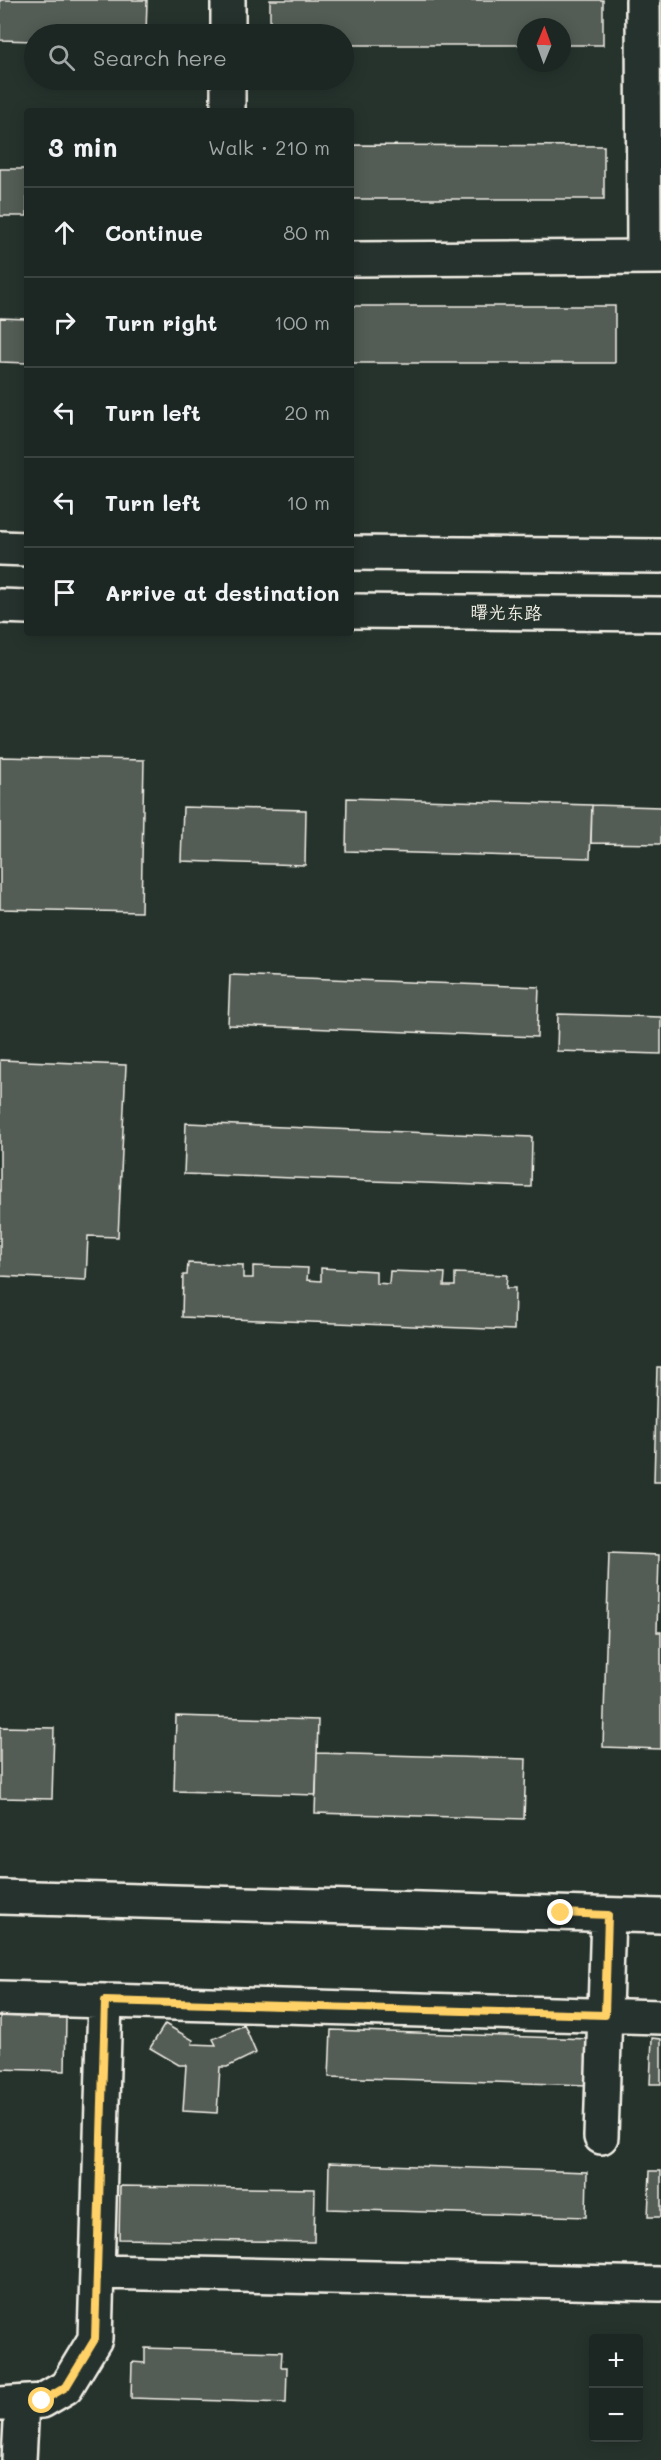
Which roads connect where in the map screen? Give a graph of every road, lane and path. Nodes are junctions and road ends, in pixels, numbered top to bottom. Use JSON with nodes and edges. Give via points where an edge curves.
{"nodes":[{"id":1,"x":228,"y":0,"type":"edge"},
{"id":2,"x":643,"y":0,"type":"edge"},
{"id":3,"x":228,"y":24,"type":"edge"},
{"id":4,"x":228,"y":90,"type":"edge"},
{"id":5,"x":228,"y":108,"type":"edge"},
{"id":6,"x":652,"y":257,"type":"edge"},
{"id":7,"x":354,"y":259,"type":"edge"},
{"id":8,"x":0,"y":548,"type":"edge"},
{"id":9,"x":24,"y":549,"type":"edge"},
{"id":10,"x":354,"y":553,"type":"edge"},
{"id":11,"x":661,"y":556,"type":"edge"},
{"id":12,"x":0,"y":606,"type":"edge"},
{"id":13,"x":24,"y":607,"type":"edge"},
{"id":14,"x":354,"y":611,"type":"edge"},
{"id":15,"x":661,"y":614,"type":"edge"},
{"id":16,"x":0,"y":1897,"type":"edge"},
{"id":17,"x":608,"y":1915,"type":"junction"},
{"id":18,"x":661,"y":1916,"type":"edge"},
{"id":19,"x":0,"y":1998,"type":"edge"},
{"id":20,"x":105,"y":2001,"type":"junction"},
{"id":21,"x":605,"y":2015,"type":"junction"},
{"id":22,"x":661,"y":2017,"type":"edge"},
{"id":23,"x":601,"y":2137,"type":"dead end"},
{"id":24,"x":97,"y":2272,"type":"junction"},
{"id":25,"x":661,"y":2284,"type":"edge"},
{"id":26,"x":11,"y":2404,"type":"edge"},
{"id":27,"x":19,"y":2460,"type":"edge"}],
"edges":[{"from":1,"to":3,"type":"main road"},
{"from":2,"to":6,"type":"main road"},
{"from":4,"to":5,"type":"main road"},
{"from":6,"to":7,"type":"main road"},
{"from":8,"to":9,"type":"main road"},
{"from":10,"to":11,"type":"main road"},
{"from":12,"to":13,"type":"main road"},
{"from":14,"to":15,"type":"main road","name":"曙光东路"},
{"from":16,"to":17,"type":"main road"},
{"from":17,"to":18,"type":"main road"},
{"from":17,"to":21,"type":"main road"},
{"from":19,"to":20,"type":"main road"},
{"from":20,"to":21,"type":"main road"},
{"from":20,"to":24,"type":"main road"},
{"from":21,"to":22,"type":"main road"},
{"from":21,"to":23,"type":"main road"},
{"from":24,"to":25,"type":"main road"},
{"from":24,"to":26,"type":"main road","via":[[95,2339],[66,2387],[42,2401]]},
{"from":26,"to":27,"type":"main road"}]}
